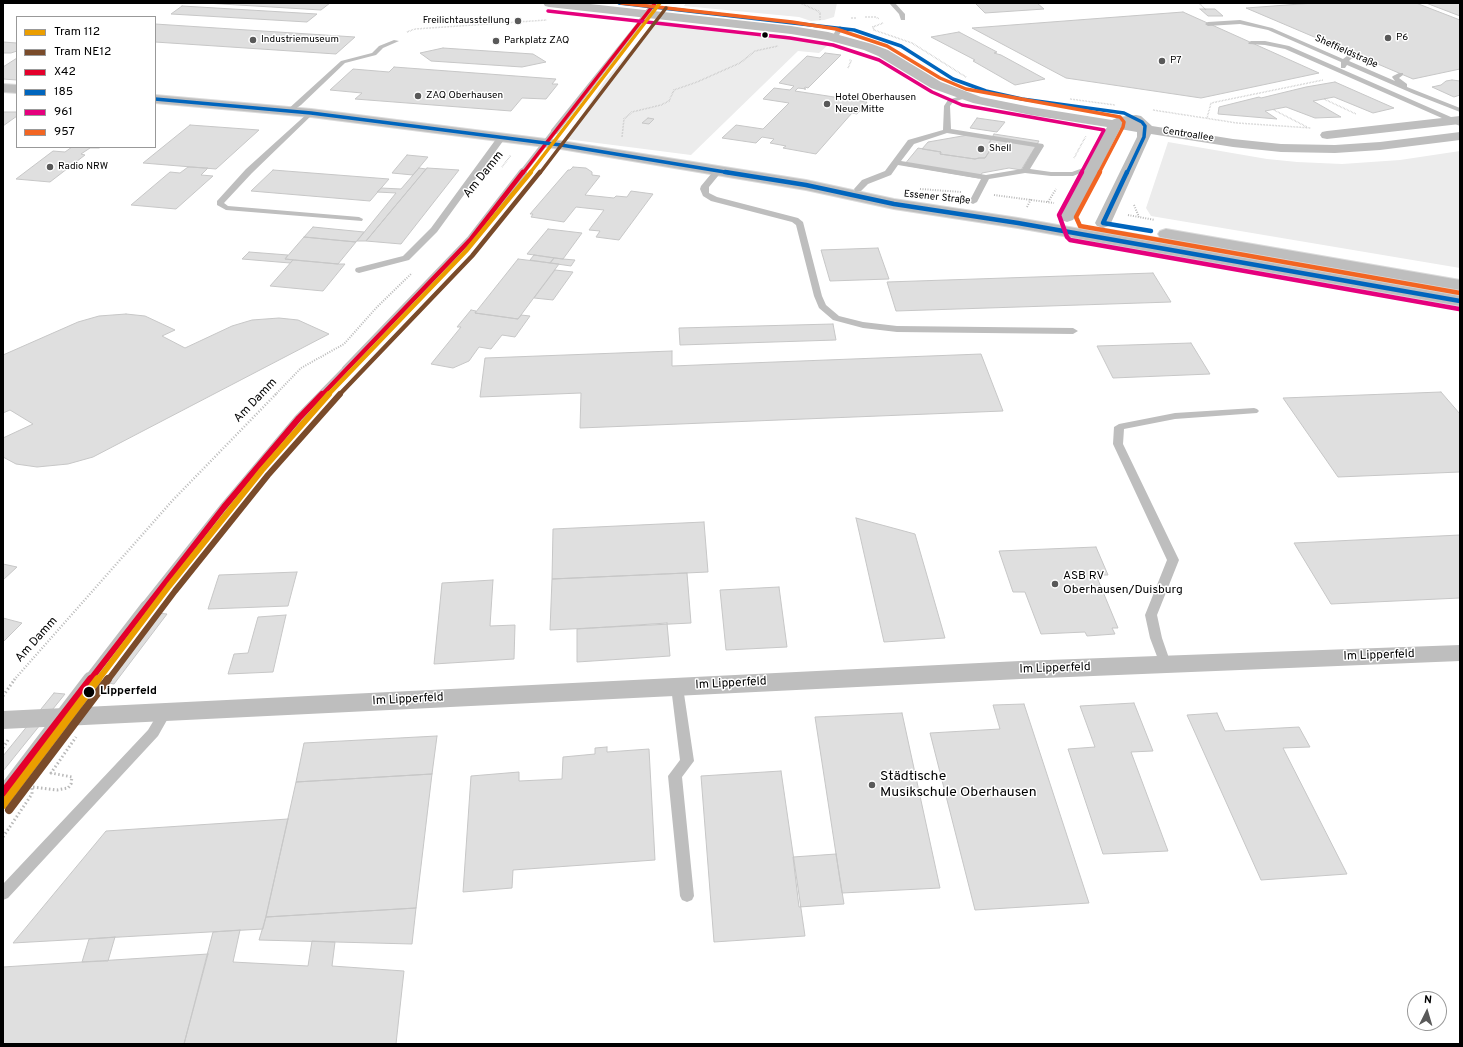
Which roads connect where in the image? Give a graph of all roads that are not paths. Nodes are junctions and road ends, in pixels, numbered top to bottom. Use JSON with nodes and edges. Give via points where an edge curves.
{"nodes":[{"id":1,"x":549,"y":3,"type":"edge"},
{"id":2,"x":619,"y":3,"type":"edge"},
{"id":3,"x":655,"y":3,"type":"edge"},
{"id":4,"x":892,"y":3,"type":"edge"},
{"id":5,"x":903,"y":19,"type":"dead end"},
{"id":6,"x":1208,"y":24,"type":"dead end"},
{"id":7,"x":1251,"y":24,"type":"junction"},
{"id":8,"x":1215,"y":27,"type":"dead end"},
{"id":9,"x":838,"y":33,"type":"junction"},
{"id":10,"x":396,"y":41,"type":"road end"},
{"id":11,"x":1248,"y":41,"type":"dead end"},
{"id":12,"x":1358,"y":56,"type":"dead end"},
{"id":13,"x":1366,"y":59,"type":"dead end"},
{"id":14,"x":1344,"y":62,"type":"junction"},
{"id":15,"x":1348,"y":73,"type":"junction"},
{"id":16,"x":1408,"y":77,"type":"dead end"},
{"id":17,"x":3,"y":88,"type":"edge"},
{"id":18,"x":16,"y":89,"type":"edge"},
{"id":19,"x":964,"y":96,"type":"junction"},
{"id":20,"x":156,"y":99,"type":"edge"},
{"id":21,"x":1434,"y":99,"type":"junction"},
{"id":22,"x":289,"y":111,"type":"junction"},
{"id":23,"x":311,"y":113,"type":"junction"},
{"id":24,"x":1121,"y":114,"type":"junction"},
{"id":25,"x":1158,"y":115,"type":"junction"},
{"id":26,"x":1458,"y":119,"type":"edge"},
{"id":27,"x":1210,"y":122,"type":"road end"},
{"id":28,"x":1141,"y":124,"type":"junction"},
{"id":29,"x":947,"y":130,"type":"junction"},
{"id":30,"x":1252,"y":131,"type":"dead end"},
{"id":31,"x":1460,"y":136,"type":"edge"},
{"id":32,"x":502,"y":137,"type":"junction"},
{"id":33,"x":896,"y":162,"type":"junction"},
{"id":34,"x":1094,"y":166,"type":"junction"},
{"id":35,"x":719,"y":170,"type":"junction"},
{"id":36,"x":1025,"y":171,"type":"junction"},
{"id":37,"x":986,"y":177,"type":"junction"},
{"id":38,"x":806,"y":185,"type":"junction"},
{"id":39,"x":858,"y":189,"type":"junction"},
{"id":40,"x":973,"y":202,"type":"junction"},
{"id":41,"x":1067,"y":217,"type":"junction"},
{"id":42,"x":360,"y":219,"type":"dead end"},
{"id":43,"x":1103,"y":223,"type":"junction"},
{"id":44,"x":1074,"y":233,"type":"junction"},
{"id":45,"x":359,"y":270,"type":"dead end"},
{"id":46,"x":1460,"y":285,"type":"edge"},
{"id":47,"x":1460,"y":301,"type":"edge"},
{"id":48,"x":1073,"y":331,"type":"dead end"},
{"id":49,"x":1254,"y":411,"type":"dead end"},
{"id":50,"x":1460,"y":653,"type":"edge"},
{"id":51,"x":1165,"y":664,"type":"junction"},
{"id":52,"x":677,"y":687,"type":"junction"},
{"id":53,"x":165,"y":713,"type":"junction"},
{"id":54,"x":3,"y":720,"type":"edge"},
{"id":55,"x":5,"y":790,"type":"edge"},
{"id":56,"x":3,"y":894,"type":"edge"},
{"id":57,"x":687,"y":896,"type":"dead end"}],
"edges":[{"from":1,"to":9,"type":"street"},
{"from":2,"to":9,"type":"street"},
{"from":3,"to":55,"type":"lane","bridge":true,"via":[[471,238],[299,418],[224,507]]},
{"from":4,"to":5,"type":"lane","via":[[902,14]]},
{"from":6,"to":7,"type":"lane","name":"Sheffieldstraße"},
{"from":7,"to":8,"type":"lane","name":"Sheffieldstraße"},
{"from":7,"to":14,"type":"lane","name":"Sheffieldstraße","via":[[1270,29]]},
{"from":9,"to":19,"type":"street","name":"Centroallee","via":[[883,53],[936,85]]},
{"from":9,"to":24,"type":"street","name":"Centroallee","via":[[854,22],[878,37],[900,46],[952,79],[986,91]]},
{"from":10,"to":22,"type":"lane","via":[[381,47],[374,54],[343,62]]},
{"from":11,"to":15,"type":"lane","name":"Sheffieldstraße","via":[[1287,47]]},
{"from":12,"to":14,"type":"lane","via":[[1349,57]]},
{"from":13,"to":14,"type":"lane"},
{"from":14,"to":15,"type":"lane","via":[[1342,66]]},
{"from":14,"to":21,"type":"lane","name":"Sheffieldstraße"},
{"from":15,"to":26,"type":"lane","name":"Sheffieldstraße"},
{"from":16,"to":21,"type":"lane","name":"Sheffieldstraße","via":[[1399,77]]},
{"from":17,"to":18,"type":"street"},
{"from":19,"to":24,"type":"street","name":"Centroallee","via":[[998,104]]},
{"from":19,"to":29,"type":"lane","via":[[947,106]]},
{"from":20,"to":22,"type":"street","name":"Essener Straße"},
{"from":21,"to":26,"type":"lane","name":"Sheffieldstraße"},
{"from":22,"to":23,"type":"street","name":"Essener Straße"},
{"from":23,"to":32,"type":"street","name":"Essener Straße"},
{"from":23,"to":42,"type":"lane","via":[[249,171],[220,203],[226,208]]},
{"from":24,"to":25,"type":"street","name":"Centroallee"},
{"from":24,"to":28,"type":"street","name":"Centroallee"},
{"from":24,"to":34,"type":"street"},
{"from":25,"to":27,"type":"street","name":"Centroallee"},
{"from":25,"to":28,"type":"street"},
{"from":26,"to":30,"type":"street","via":[[1342,134]]},
{"from":28,"to":31,"type":"street","name":"Centroallee","via":[[1249,145],[1308,149],[1362,148]]},
{"from":28,"to":43,"type":"street","via":[[1144,137]]},
{"from":29,"to":33,"type":"lane","via":[[911,142]]},
{"from":29,"to":36,"type":"lane","via":[[1040,146]]},
{"from":32,"to":35,"type":"street","name":"Essener Straße"},
{"from":32,"to":45,"type":"lane","via":[[434,230],[406,258]]},
{"from":33,"to":37,"type":"lane"},
{"from":33,"to":39,"type":"lane","via":[[888,173],[865,182]]},
{"from":34,"to":36,"type":"lane","via":[[1073,174]]},
{"from":34,"to":41,"type":"street"},
{"from":35,"to":38,"type":"street","name":"Essener Straße"},
{"from":35,"to":48,"type":"lane","via":[[705,186],[706,194],[714,199],[795,220],[800,224],[818,296],[822,306],[836,318],[863,325],[897,329]]},
{"from":36,"to":37,"type":"lane"},
{"from":37,"to":40,"type":"lane"},
{"from":38,"to":39,"type":"street","name":"Essener Straße"},
{"from":38,"to":44,"type":"street","name":"Essener Straße","via":[[894,204]]},
{"from":39,"to":40,"type":"street","name":"Essener Straße"},
{"from":40,"to":41,"type":"street","name":"Essener Straße"},
{"from":41,"to":43,"type":"street","name":"Essener Straße"},
{"from":41,"to":44,"type":"street"},
{"from":43,"to":44,"type":"street","name":"Essener Straße"},
{"from":43,"to":46,"type":"street","name":"Essener Straße"},
{"from":44,"to":47,"type":"street","name":"Essener Straße"},
{"from":49,"to":51,"type":"lane","via":[[1175,416],[1119,427],[1118,444],[1173,560],[1151,615]]},
{"from":50,"to":51,"type":"street","name":"Im Lipperfeld"},
{"from":51,"to":52,"type":"street","name":"Im Lipperfeld"},
{"from":52,"to":53,"type":"street","name":"Im Lipperfeld"},
{"from":52,"to":57,"type":"lane","via":[[687,761],[676,776]]},
{"from":53,"to":54,"type":"street","name":"Im Lipperfeld"},
{"from":53,"to":56,"type":"lane","via":[[153,733]]}]}
